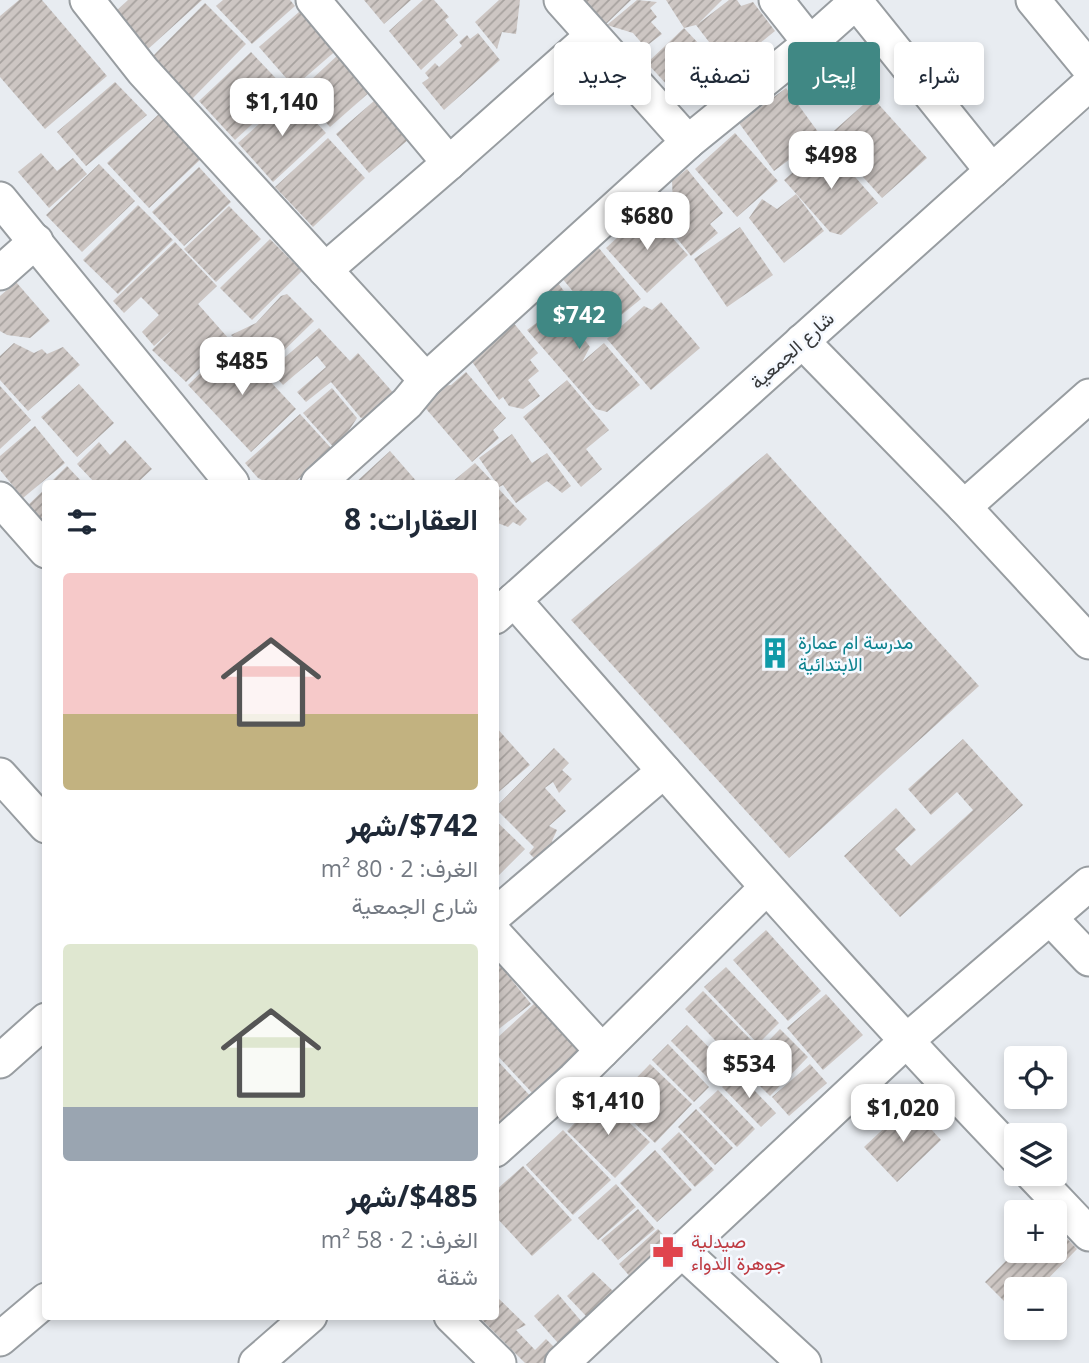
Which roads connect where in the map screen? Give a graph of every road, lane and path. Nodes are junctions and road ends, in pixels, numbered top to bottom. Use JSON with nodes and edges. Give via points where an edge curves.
{"nodes":[{"id":1,"x":87,"y":0,"type":"edge"},
{"id":2,"x":313,"y":0,"type":"edge"},
{"id":3,"x":561,"y":0,"type":"edge"},
{"id":4,"x":776,"y":0,"type":"edge"},
{"id":5,"x":1033,"y":0,"type":"edge"},
{"id":6,"x":857,"y":1,"type":"edge"},
{"id":7,"x":592,"y":36,"type":"junction"},
{"id":8,"x":809,"y":42,"type":"edge"},
{"id":9,"x":811,"y":42,"type":"edge"},
{"id":10,"x":788,"y":61,"type":"edge"},
{"id":11,"x":1089,"y":68,"type":"edge"},
{"id":12,"x":1089,"y":84,"type":"edge"},
{"id":13,"x":688,"y":142,"type":"junction"},
{"id":14,"x":449,"y":163,"type":"junction"},
{"id":15,"x":992,"y":171,"type":"junction"},
{"id":16,"x":0,"y":199,"type":"edge"},
{"id":17,"x":36,"y":241,"type":"junction"},
{"id":18,"x":325,"y":270,"type":"junction"},
{"id":19,"x":0,"y":273,"type":"edge"},
{"id":20,"x":802,"y":341,"type":"junction"},
{"id":21,"x":426,"y":380,"type":"junction"},
{"id":22,"x":1089,"y":396,"type":"edge"},
{"id":23,"x":230,"y":480,"type":"edge"},
{"id":24,"x":321,"y":480,"type":"edge"},
{"id":25,"x":0,"y":499,"type":"edge"},
{"id":26,"x":964,"y":507,"type":"junction"},
{"id":27,"x":42,"y":546,"type":"edge"},
{"id":28,"x":505,"y":609,"type":"edge"},
{"id":29,"x":1089,"y":642,"type":"edge"},
{"id":30,"x":664,"y":771,"type":"junction"},
{"id":31,"x":1,"y":779,"type":"edge"},
{"id":32,"x":42,"y":822,"type":"edge"},
{"id":33,"x":1089,"y":884,"type":"edge"},
{"id":34,"x":766,"y":888,"type":"junction"},
{"id":35,"x":499,"y":912,"type":"edge"},
{"id":36,"x":1050,"y":918,"type":"junction"},
{"id":37,"x":499,"y":938,"type":"edge"},
{"id":38,"x":1089,"y":958,"type":"edge"},
{"id":39,"x":42,"y":1024,"type":"edge"},
{"id":40,"x":905,"y":1042,"type":"junction"},
{"id":41,"x":602,"y":1051,"type":"junction"},
{"id":42,"x":0,"y":1061,"type":"edge"},
{"id":43,"x":1004,"y":1145,"type":"edge"},
{"id":44,"x":499,"y":1146,"type":"edge"},
{"id":45,"x":1043,"y":1186,"type":"edge"},
{"id":46,"x":1089,"y":1234,"type":"edge"},
{"id":47,"x":682,"y":1251,"type":"junction"},
{"id":48,"x":42,"y":1303,"type":"edge"},
{"id":49,"x":305,"y":1320,"type":"edge"},
{"id":50,"x":455,"y":1320,"type":"edge"},
{"id":51,"x":0,"y":1339,"type":"edge"},
{"id":52,"x":256,"y":1363,"type":"edge"},
{"id":53,"x":499,"y":1363,"type":"edge"},
{"id":54,"x":562,"y":1363,"type":"edge"},
{"id":55,"x":804,"y":1363,"type":"edge"}],
"edges":[{"from":1,"to":18,"type":"street","via":[[142,71]]},
{"from":2,"to":14,"type":"street"},
{"from":3,"to":7,"type":"street"},
{"from":4,"to":8,"type":"street"},
{"from":5,"to":11,"type":"street"},
{"from":6,"to":9,"type":"street"},
{"from":6,"to":15,"type":"street"},
{"from":7,"to":13,"type":"street"},
{"from":7,"to":14,"type":"street"},
{"from":10,"to":13,"type":"street"},
{"from":12,"to":15,"type":"street","name":"شارع الجمعية"},
{"from":13,"to":21,"type":"street"},
{"from":14,"to":18,"type":"street"},
{"from":15,"to":20,"type":"street","name":"شارع الجمعية"},
{"from":16,"to":17,"type":"street"},
{"from":17,"to":19,"type":"street"},
{"from":17,"to":23,"type":"street"},
{"from":18,"to":21,"type":"street"},
{"from":20,"to":26,"type":"street"},
{"from":20,"to":28,"type":"street","name":"شارع الجمعية"},
{"from":21,"to":24,"type":"street","via":[[407,404]]},
{"from":22,"to":26,"type":"street"},
{"from":25,"to":27,"type":"street"},
{"from":26,"to":29,"type":"street"},
{"from":28,"to":30,"type":"street"},
{"from":30,"to":34,"type":"street"},
{"from":30,"to":35,"type":"street"},
{"from":31,"to":32,"type":"street"},
{"from":33,"to":36,"type":"street"},
{"from":34,"to":40,"type":"street"},
{"from":34,"to":41,"type":"street"},
{"from":36,"to":38,"type":"street"},
{"from":36,"to":40,"type":"street"},
{"from":37,"to":41,"type":"street"},
{"from":39,"to":42,"type":"street"},
{"from":40,"to":43,"type":"street"},
{"from":40,"to":47,"type":"street"},
{"from":41,"to":44,"type":"street"},
{"from":45,"to":46,"type":"street"},
{"from":47,"to":54,"type":"street"},
{"from":47,"to":55,"type":"street"},
{"from":48,"to":51,"type":"street"},
{"from":49,"to":52,"type":"street"},
{"from":50,"to":53,"type":"street"}]}
